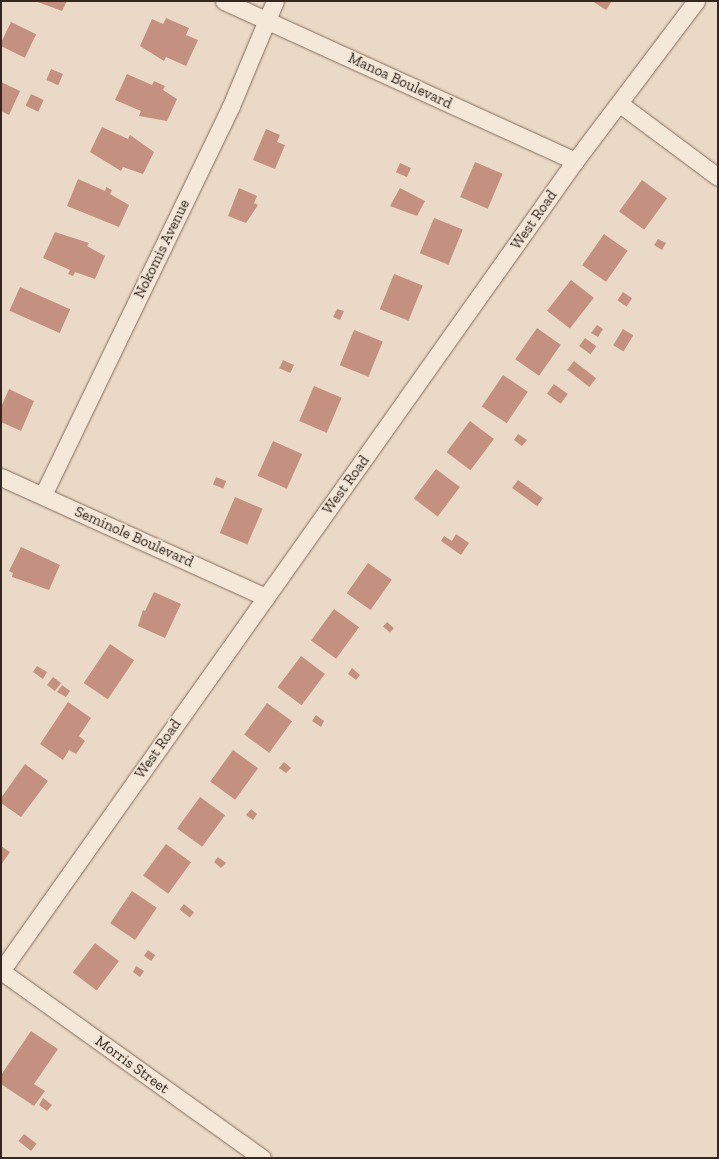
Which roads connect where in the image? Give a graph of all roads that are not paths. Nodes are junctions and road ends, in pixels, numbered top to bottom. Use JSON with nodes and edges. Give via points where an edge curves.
{"nodes":[{"id":1,"x":224,"y":1,"type":"edge"},
{"id":2,"x":275,"y":1,"type":"edge"},
{"id":3,"x":696,"y":1,"type":"edge"},
{"id":4,"x":268,"y":20,"type":"junction"},
{"id":5,"x":620,"y":104,"type":"junction"},
{"id":6,"x":575,"y":161,"type":"junction"},
{"id":7,"x":718,"y":177,"type":"edge"},
{"id":8,"x":1,"y":477,"type":"edge"},
{"id":9,"x":43,"y":495,"type":"junction"},
{"id":10,"x":266,"y":597,"type":"junction"},
{"id":11,"x":1,"y":971,"type":"edge"},
{"id":12,"x":262,"y":1158,"type":"edge"}],
"edges":[{"from":1,"to":4,"type":"street","name":"Manoa Boulevard"},
{"from":2,"to":4,"type":"street","name":"Nokomis Avenue"},
{"from":3,"to":5,"type":"street","name":"West Road"},
{"from":4,"to":6,"type":"street","name":"Manoa Boulevard"},
{"from":4,"to":9,"type":"street","name":"Nokomis Avenue","via":[[231,106]]},
{"from":5,"to":6,"type":"street","name":"West Road"},
{"from":5,"to":7,"type":"street"},
{"from":6,"to":10,"type":"street","name":"West Road"},
{"from":8,"to":9,"type":"street","name":"Seminole Boulevard"},
{"from":9,"to":10,"type":"street","name":"Seminole Boulevard"},
{"from":10,"to":11,"type":"street","name":"West Road"},
{"from":11,"to":12,"type":"street","name":"Morris Street"}]}
